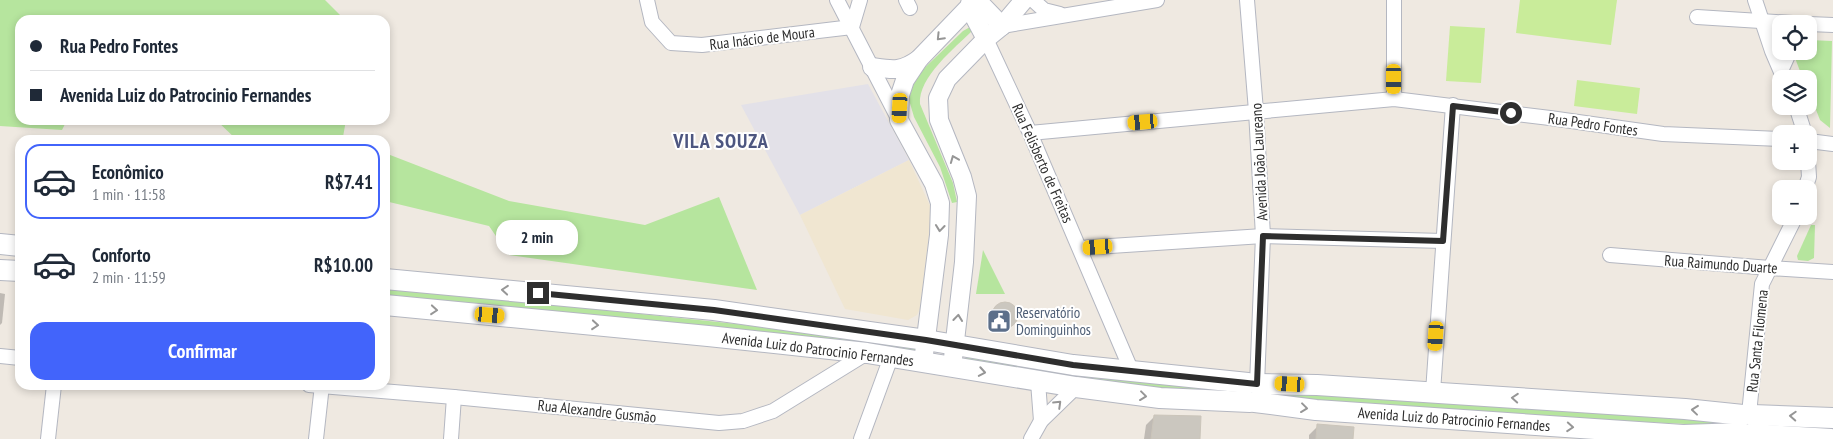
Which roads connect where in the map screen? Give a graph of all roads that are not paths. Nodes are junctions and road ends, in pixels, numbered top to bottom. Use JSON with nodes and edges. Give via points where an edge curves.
{"nodes":[{"id":1,"x":647,"y":0,"type":"edge"},
{"id":2,"x":837,"y":0,"type":"edge"},
{"id":3,"x":860,"y":0,"type":"edge"},
{"id":4,"x":1024,"y":0,"type":"edge"},
{"id":5,"x":1033,"y":0,"type":"edge"},
{"id":6,"x":1157,"y":0,"type":"edge"},
{"id":7,"x":1247,"y":0,"type":"edge"},
{"id":8,"x":1394,"y":0,"type":"edge"},
{"id":9,"x":1756,"y":0,"type":"edge"},
{"id":10,"x":973,"y":2,"type":"edge"},
{"id":11,"x":1063,"y":15,"type":"junction"},
{"id":12,"x":1697,"y":18,"type":"dead end"},
{"id":13,"x":1764,"y":21,"type":"junction"},
{"id":14,"x":1772,"y":22,"type":"edge"},
{"id":15,"x":1817,"y":25,"type":"edge"},
{"id":16,"x":1833,"y":25,"type":"edge"},
{"id":17,"x":1002,"y":26,"type":"junction"},
{"id":18,"x":852,"y":27,"type":"junction"},
{"id":19,"x":986,"y":39,"type":"junction"},
{"id":20,"x":919,"y":59,"type":"junction"},
{"id":21,"x":872,"y":67,"type":"junction"},
{"id":22,"x":1780,"y":70,"type":"edge"},
{"id":23,"x":1394,"y":99,"type":"junction"},
{"id":24,"x":1453,"y":106,"type":"junction"},
{"id":25,"x":1256,"y":111,"type":"junction"},
{"id":26,"x":899,"y":120,"type":"junction"},
{"id":27,"x":1030,"y":133,"type":"junction"},
{"id":28,"x":1772,"y":140,"type":"edge"},
{"id":29,"x":1817,"y":142,"type":"edge"},
{"id":30,"x":1833,"y":144,"type":"edge"},
{"id":31,"x":1792,"y":225,"type":"edge"},
{"id":32,"x":1263,"y":236,"type":"junction"},
{"id":33,"x":1443,"y":241,"type":"junction"},
{"id":34,"x":0,"y":244,"type":"edge"},
{"id":35,"x":15,"y":246,"type":"edge"},
{"id":36,"x":1080,"y":248,"type":"junction"},
{"id":37,"x":1610,"y":255,"type":"dead end"},
{"id":38,"x":936,"y":260,"type":"junction"},
{"id":39,"x":964,"y":262,"type":"junction"},
{"id":40,"x":1770,"y":268,"type":"junction"},
{"id":41,"x":0,"y":270,"type":"edge"},
{"id":42,"x":15,"y":272,"type":"edge"},
{"id":43,"x":1833,"y":272,"type":"edge"},
{"id":44,"x":390,"y":279,"type":"edge"},
{"id":45,"x":390,"y":305,"type":"edge"},
{"id":46,"x":926,"y":340,"type":"junction"},
{"id":47,"x":955,"y":345,"type":"junction"},
{"id":48,"x":866,"y":353,"type":"junction"},
{"id":49,"x":0,"y":356,"type":"edge"},
{"id":50,"x":892,"y":357,"type":"junction"},
{"id":51,"x":15,"y":358,"type":"edge"},
{"id":52,"x":923,"y":362,"type":"junction"},
{"id":53,"x":952,"y":367,"type":"junction"},
{"id":54,"x":1132,"y":372,"type":"junction"},
{"id":55,"x":1038,"y":382,"type":"junction"},
{"id":56,"x":1076,"y":388,"type":"junction"},
{"id":57,"x":53,"y":390,"type":"edge"},
{"id":58,"x":317,"y":390,"type":"edge"},
{"id":59,"x":374,"y":390,"type":"edge"},
{"id":60,"x":1432,"y":392,"type":"junction"},
{"id":61,"x":1252,"y":393,"type":"junction"},
{"id":62,"x":454,"y":397,"type":"junction"},
{"id":63,"x":1833,"y":418,"type":"edge"},
{"id":64,"x":1041,"y":420,"type":"junction"},
{"id":65,"x":1747,"y":422,"type":"junction"},
{"id":66,"x":48,"y":439,"type":"edge"},
{"id":67,"x":316,"y":439,"type":"edge"},
{"id":68,"x":451,"y":439,"type":"edge"},
{"id":69,"x":861,"y":439,"type":"edge"},
{"id":70,"x":1031,"y":439,"type":"edge"},
{"id":71,"x":1830,"y":439,"type":"edge"}],
"edges":[{"from":1,"to":18,"type":"street","name":"Rua Inácio de Moura","via":[[652,22],[672,43],[702,45]]},
{"from":2,"to":18,"type":"street"},
{"from":3,"to":18,"type":"street"},
{"from":4,"to":17,"type":"street"},
{"from":5,"to":11,"type":"street","via":[[1044,10]]},
{"from":6,"to":11,"type":"street"},
{"from":7,"to":25,"type":"street","name":"Avenida João Laureano"},
{"from":8,"to":23,"type":"street"},
{"from":9,"to":13,"type":"street"},
{"from":10,"to":17,"type":"street"},
{"from":10,"to":19,"type":"street"},
{"from":10,"to":20,"type":"street","one_way":true},
{"from":11,"to":17,"type":"street"},
{"from":12,"to":13,"type":"street"},
{"from":13,"to":14,"type":"street"},
{"from":13,"to":22,"type":"street"},
{"from":15,"to":16,"type":"street"},
{"from":17,"to":19,"type":"street"},
{"from":18,"to":21,"type":"street"},
{"from":19,"to":27,"type":"street","name":"Rua Felisberto de Freitas"},
{"from":39,"to":19,"type":"street","one_way":true,"via":[[967,196],[939,120],[938,98],[947,79]]},
{"from":20,"to":21,"type":"street","via":[[908,67],[895,70]]},
{"from":20,"to":26,"type":"street","via":[[905,80],[900,95]]},
{"from":21,"to":26,"type":"street"},
{"from":23,"to":24,"type":"street","name":"Rua Pedro Fontes"},
{"from":23,"to":25,"type":"street","name":"Rua Pedro Fontes"},
{"from":24,"to":28,"type":"street","name":"Rua Pedro Fontes","via":[[1663,134]]},
{"from":24,"to":33,"type":"street"},
{"from":25,"to":27,"type":"street","name":"Rua Pedro Fontes"},
{"from":25,"to":32,"type":"street","name":"Avenida João Laureano"},
{"from":26,"to":38,"type":"street","one_way":true,"via":[[934,184],[940,203]]},
{"from":27,"to":36,"type":"street","name":"Rua Felisberto de Freitas"},
{"from":29,"to":30,"type":"street"},
{"from":31,"to":40,"type":"street","name":"Rua Santa Filomena"},
{"from":32,"to":33,"type":"street"},
{"from":32,"to":36,"type":"street"},
{"from":32,"to":61,"type":"street","name":"Avenida João Laureano"},
{"from":33,"to":60,"type":"street"},
{"from":34,"to":35,"type":"main road"},
{"from":36,"to":54,"type":"street","name":"Rua Felisberto de Freitas"},
{"from":37,"to":40,"type":"street","name":"Rua Raimundo Duarte"},
{"from":38,"to":39,"type":"street"},
{"from":38,"to":46,"type":"street"},
{"from":47,"to":39,"type":"street","one_way":true},
{"from":40,"to":43,"type":"street","name":"Rua Raimundo Duarte"},
{"from":40,"to":65,"type":"street","name":"Rua Santa Filomena","via":[[1762,284]]},
{"from":41,"to":42,"type":"main road"},
{"from":46,"to":44,"type":"main road","name":"Avenida Luiz do Patrocinio Fernandes","one_way":true,"via":[[705,309]]},
{"from":45,"to":48,"type":"main road","name":"Avenida Luiz do Patrocinio Fernandes","one_way":true},
{"from":46,"to":47,"type":"main road","name":"Avenida Luiz do Patrocinio Fernandes"},
{"from":46,"to":52,"type":"street"},
{"from":47,"to":53,"type":"street"},
{"from":47,"to":54,"type":"main road","name":"Avenida Luiz do Patrocinio Fernandes"},
{"from":48,"to":50,"type":"main road","name":"Avenida Luiz do Patrocinio Fernandes"},
{"from":48,"to":62,"type":"street","name":"Rua Alexandre Gusmão","via":[[773,411],[743,421],[719,423]]},
{"from":49,"to":51,"type":"street"},
{"from":50,"to":52,"type":"main road","name":"Avenida Luiz do Patrocinio Fernandes"},
{"from":50,"to":69,"type":"street"},
{"from":52,"to":53,"type":"main road","name":"Avenida Luiz do Patrocinio Fernandes"},
{"from":53,"to":55,"type":"main road","name":"Avenida Luiz do Patrocinio Fernandes","one_way":true},
{"from":54,"to":61,"type":"main road","name":"Avenida Luiz do Patrocinio Fernandes"},
{"from":55,"to":56,"type":"main road","name":"Avenida Luiz do Patrocinio Fernandes"},
{"from":55,"to":64,"type":"street"},
{"from":56,"to":61,"type":"main road","name":"Avenida Luiz do Patrocinio Fernandes","one_way":true,"via":[[1160,398]]},
{"from":64,"to":56,"type":"street","one_way":true},
{"from":57,"to":66,"type":"street"},
{"from":58,"to":67,"type":"street"},
{"from":59,"to":62,"type":"street","name":"Rua Alexandre Gusmão"},
{"from":60,"to":61,"type":"main road","name":"Avenida Luiz do Patrocinio Fernandes","via":[[1317,385]]},
{"from":65,"to":60,"type":"main road","name":"Avenida Luiz do Patrocinio Fernandes","one_way":true,"via":[[1685,409]]},
{"from":61,"to":65,"type":"main road","name":"Avenida Luiz do Patrocinio Fernandes","one_way":true,"via":[[1316,410],[1683,435]]},
{"from":62,"to":68,"type":"street"},
{"from":63,"to":65,"type":"main road","name":"Avenida Luiz do Patrocinio Fernandes","one_way":true},
{"from":64,"to":70,"type":"street"},
{"from":65,"to":71,"type":"main road","name":"Avenida Luiz do Patrocinio Fernandes"}]}
